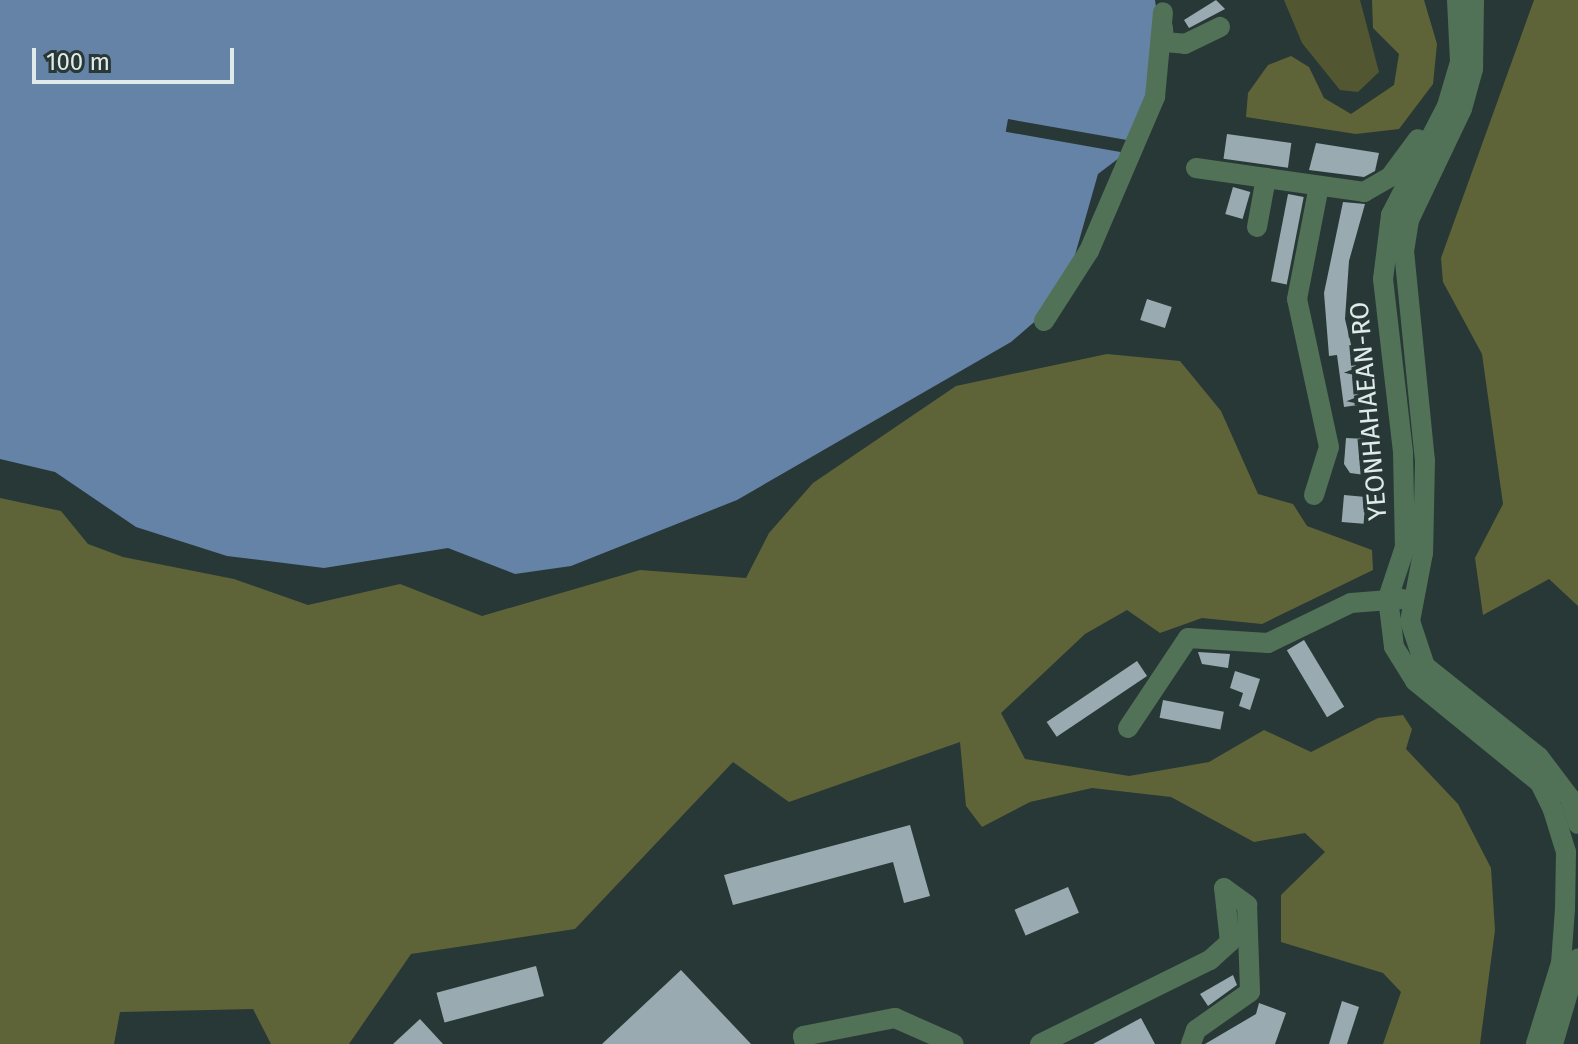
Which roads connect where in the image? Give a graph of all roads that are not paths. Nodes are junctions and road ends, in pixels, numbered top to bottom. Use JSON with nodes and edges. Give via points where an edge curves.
{"nodes":[{"id":1,"x":1457,"y":0,"type":"edge"},
{"id":2,"x":1474,"y":0,"type":"edge"},
{"id":3,"x":1162,"y":6,"type":"edge"},
{"id":4,"x":1220,"y":27,"type":"dead end"},
{"id":5,"x":1435,"y":129,"type":"junction"},
{"id":6,"x":1196,"y":168,"type":"dead end"},
{"id":7,"x":1266,"y":178,"type":"junction"},
{"id":8,"x":1319,"y":186,"type":"junction"},
{"id":9,"x":1257,"y":227,"type":"dead end"},
{"id":10,"x":1044,"y":321,"type":"dead end"},
{"id":11,"x":1314,"y":495,"type":"dead end"},
{"id":12,"x":1388,"y":598,"type":"junction"},
{"id":13,"x":1410,"y":599,"type":"junction"},
{"id":14,"x":1128,"y":728,"type":"dead end"},
{"id":15,"x":1578,"y":824,"type":"edge"},
{"id":16,"x":1578,"y":959,"type":"edge"},
{"id":17,"x":805,"y":1044,"type":"edge"},
{"id":18,"x":954,"y":1044,"type":"edge"},
{"id":19,"x":1040,"y":1044,"type":"edge"},
{"id":20,"x":1191,"y":1044,"type":"edge"},
{"id":21,"x":1536,"y":1044,"type":"edge"},
{"id":22,"x":1553,"y":1044,"type":"edge"}],
"edges":[{"from":1,"to":5,"type":"street","name":"YEONHAHAEAN-RO","via":[[1460,62]]},
{"from":2,"to":13,"type":"street","name":"YEONHAHAEAN-RO","via":[[1473,69],[1462,109],[1409,220],[1404,251],[1425,460],[1423,553]]},
{"from":3,"to":4,"type":"street","via":[[1164,42],[1185,44]]},
{"from":3,"to":10,"type":"street","via":[[1155,97],[1089,251]]},
{"from":5,"to":8,"type":"street","via":[[1364,192]]},
{"from":5,"to":12,"type":"street","name":"YEONHAHAEAN-RO","via":[[1391,215],[1383,279],[1403,453],[1405,547]]},
{"from":6,"to":7,"type":"street"},
{"from":7,"to":8,"type":"street"},
{"from":7,"to":9,"type":"street"},
{"from":8,"to":11,"type":"street","via":[[1297,299],[1329,447]]},
{"from":12,"to":13,"type":"street"},
{"from":12,"to":14,"type":"street","via":[[1351,603],[1268,643],[1188,638]]},
{"from":12,"to":21,"type":"street","name":"YEONHAHAEAN-RO","via":[[1394,647],[1415,681],[1540,783],[1553,810],[1566,852],[1565,909],[1561,963]]},
{"from":13,"to":15,"type":"street","name":"YEONHAHAEAN-RO","via":[[1425,666],[1539,757],[1570,798]]},
{"from":16,"to":22,"type":"street"},
{"from":17,"to":18,"type":"street","via":[[803,1036],[895,1018]]},
{"from":19,"to":20,"type":"street","via":[[1210,960],[1230,942],[1224,888],[1247,905],[1250,992],[1196,1030]]}]}
